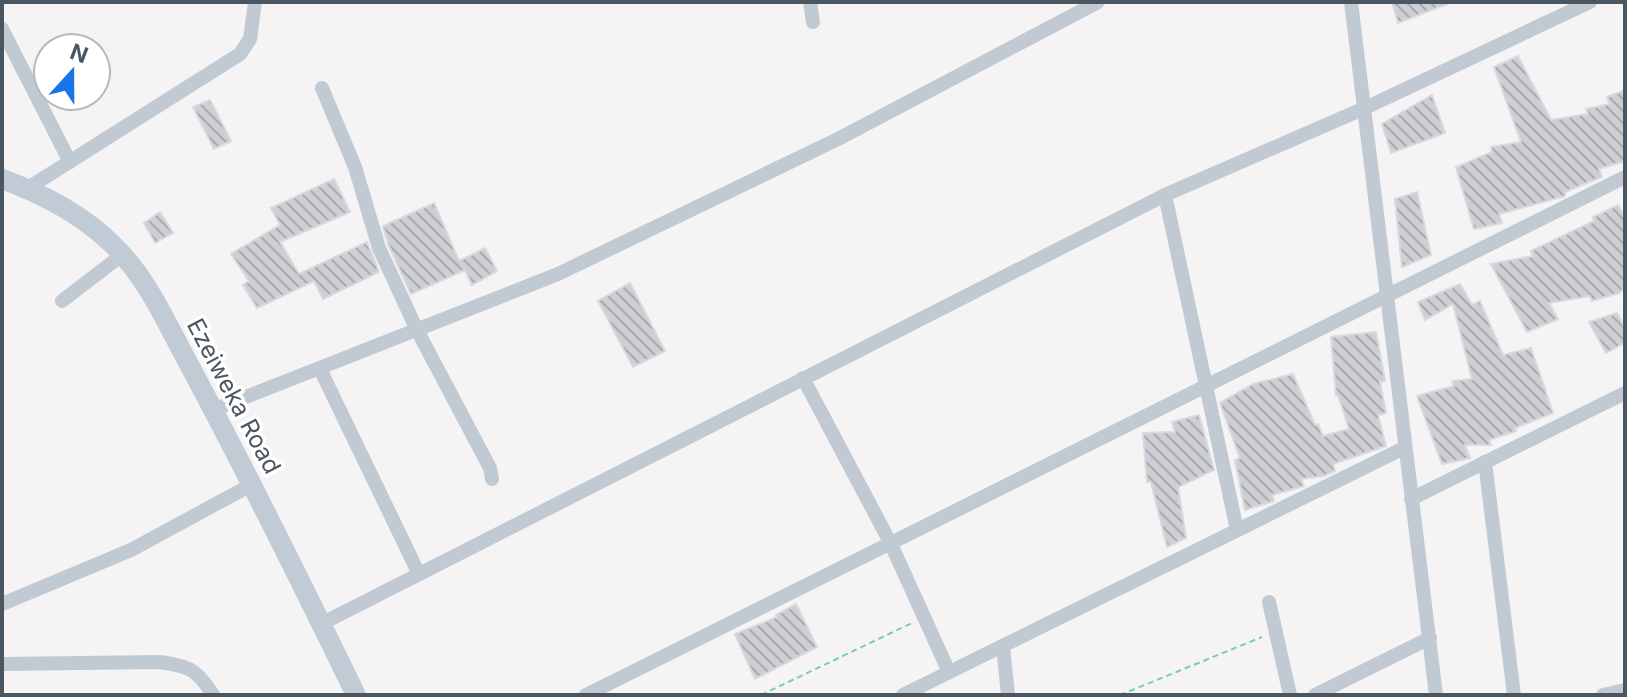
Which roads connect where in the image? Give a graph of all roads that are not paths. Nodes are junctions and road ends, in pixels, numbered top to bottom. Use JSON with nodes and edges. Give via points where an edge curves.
{"nodes":[{"id":1,"x":255,"y":2,"type":"edge"},
{"id":2,"x":810,"y":2,"type":"edge"},
{"id":3,"x":1098,"y":2,"type":"edge"},
{"id":4,"x":1351,"y":2,"type":"edge"},
{"id":5,"x":1590,"y":2,"type":"edge"},
{"id":6,"x":813,"y":22,"type":"dead end"},
{"id":7,"x":2,"y":29,"type":"edge"},
{"id":8,"x":322,"y":88,"type":"dead end"},
{"id":9,"x":1365,"y":108,"type":"junction"},
{"id":10,"x":70,"y":162,"type":"junction"},
{"id":11,"x":1625,"y":177,"type":"edge"},
{"id":12,"x":2,"y":179,"type":"edge"},
{"id":13,"x":28,"y":188,"type":"junction"},
{"id":14,"x":1165,"y":195,"type":"junction"},
{"id":15,"x":122,"y":255,"type":"junction"},
{"id":16,"x":1387,"y":297,"type":"junction"},
{"id":17,"x":62,"y":301,"type":"dead end"},
{"id":18,"x":417,"y":330,"type":"junction"},
{"id":19,"x":320,"y":369,"type":"junction"},
{"id":20,"x":803,"y":378,"type":"junction"},
{"id":21,"x":1204,"y":385,"type":"junction"},
{"id":22,"x":1625,"y":393,"type":"edge"},
{"id":23,"x":213,"y":410,"type":"junction"},
{"id":24,"x":1404,"y":448,"type":"junction"},
{"id":25,"x":1485,"y":462,"type":"junction"},
{"id":26,"x":492,"y":479,"type":"dead end"},
{"id":27,"x":251,"y":485,"type":"junction"},
{"id":28,"x":1411,"y":499,"type":"junction"},
{"id":29,"x":1237,"y":530,"type":"junction"},
{"id":30,"x":890,"y":542,"type":"junction"},
{"id":31,"x":419,"y":574,"type":"junction"},
{"id":32,"x":1269,"y":602,"type":"dead end"},
{"id":33,"x":2,"y":604,"type":"edge"},
{"id":34,"x":321,"y":624,"type":"junction"},
{"id":35,"x":1430,"y":638,"type":"junction"},
{"id":36,"x":1003,"y":646,"type":"junction"},
{"id":37,"x":2,"y":664,"type":"edge"},
{"id":38,"x":949,"y":672,"type":"junction"},
{"id":39,"x":928,"y":689,"type":"edge"},
{"id":40,"x":1625,"y":690,"type":"edge"},
{"id":41,"x":213,"y":695,"type":"edge"},
{"id":42,"x":356,"y":695,"type":"edge"},
{"id":43,"x":586,"y":695,"type":"edge"},
{"id":44,"x":903,"y":695,"type":"edge"},
{"id":45,"x":1008,"y":695,"type":"edge"},
{"id":46,"x":1290,"y":695,"type":"edge"},
{"id":47,"x":1315,"y":695,"type":"edge"},
{"id":48,"x":1436,"y":695,"type":"edge"},
{"id":49,"x":1514,"y":695,"type":"edge"},
{"id":50,"x":1603,"y":695,"type":"edge"}],
"edges":[{"from":1,"to":10,"type":"street","via":[[250,39],[240,54]]},
{"from":2,"to":6,"type":"street"},
{"from":3,"to":18,"type":"street","via":[[840,138],[572,267]]},
{"from":4,"to":9,"type":"street"},
{"from":5,"to":9,"type":"street"},
{"from":7,"to":10,"type":"street"},
{"from":8,"to":18,"type":"street","via":[[355,167],[379,248]]},
{"from":9,"to":14,"type":"street"},
{"from":9,"to":16,"type":"street"},
{"from":10,"to":13,"type":"street"},
{"from":11,"to":16,"type":"street"},
{"from":12,"to":13,"type":"main road","name":"Ezeiweka Road"},
{"from":13,"to":15,"type":"main road","name":"Ezeiweka Road","via":[[72,213]]},
{"from":14,"to":20,"type":"street"},
{"from":14,"to":21,"type":"street"},
{"from":15,"to":17,"type":"street"},
{"from":15,"to":23,"type":"main road","name":"Ezeiweka Road","via":[[144,282]]},
{"from":16,"to":21,"type":"street"},
{"from":16,"to":24,"type":"street"},
{"from":18,"to":19,"type":"street"},
{"from":18,"to":26,"type":"street"},
{"from":19,"to":23,"type":"street"},
{"from":19,"to":31,"type":"street"},
{"from":20,"to":30,"type":"street"},
{"from":20,"to":31,"type":"street"},
{"from":21,"to":29,"type":"street"},
{"from":21,"to":30,"type":"street"},
{"from":22,"to":25,"type":"street"},
{"from":23,"to":27,"type":"main road","name":"Ezeiweka Road"},
{"from":24,"to":28,"type":"street"},
{"from":24,"to":29,"type":"street"},
{"from":25,"to":28,"type":"street"},
{"from":25,"to":49,"type":"street"},
{"from":27,"to":33,"type":"street","via":[[131,550]]},
{"from":27,"to":34,"type":"main road","name":"Ezeiweka Road"},
{"from":28,"to":35,"type":"street"},
{"from":29,"to":36,"type":"street"},
{"from":30,"to":38,"type":"street"},
{"from":30,"to":43,"type":"street"},
{"from":31,"to":34,"type":"street"},
{"from":32,"to":46,"type":"street"},
{"from":34,"to":42,"type":"main road","name":"Ezeiweka Road"},
{"from":35,"to":47,"type":"street"},
{"from":35,"to":48,"type":"street"},
{"from":36,"to":38,"type":"street"},
{"from":36,"to":45,"type":"street"},
{"from":37,"to":41,"type":"street","via":[[159,662],[192,668]]},
{"from":38,"to":39,"type":"street"},
{"from":39,"to":44,"type":"street"},
{"from":40,"to":50,"type":"street"}]}
